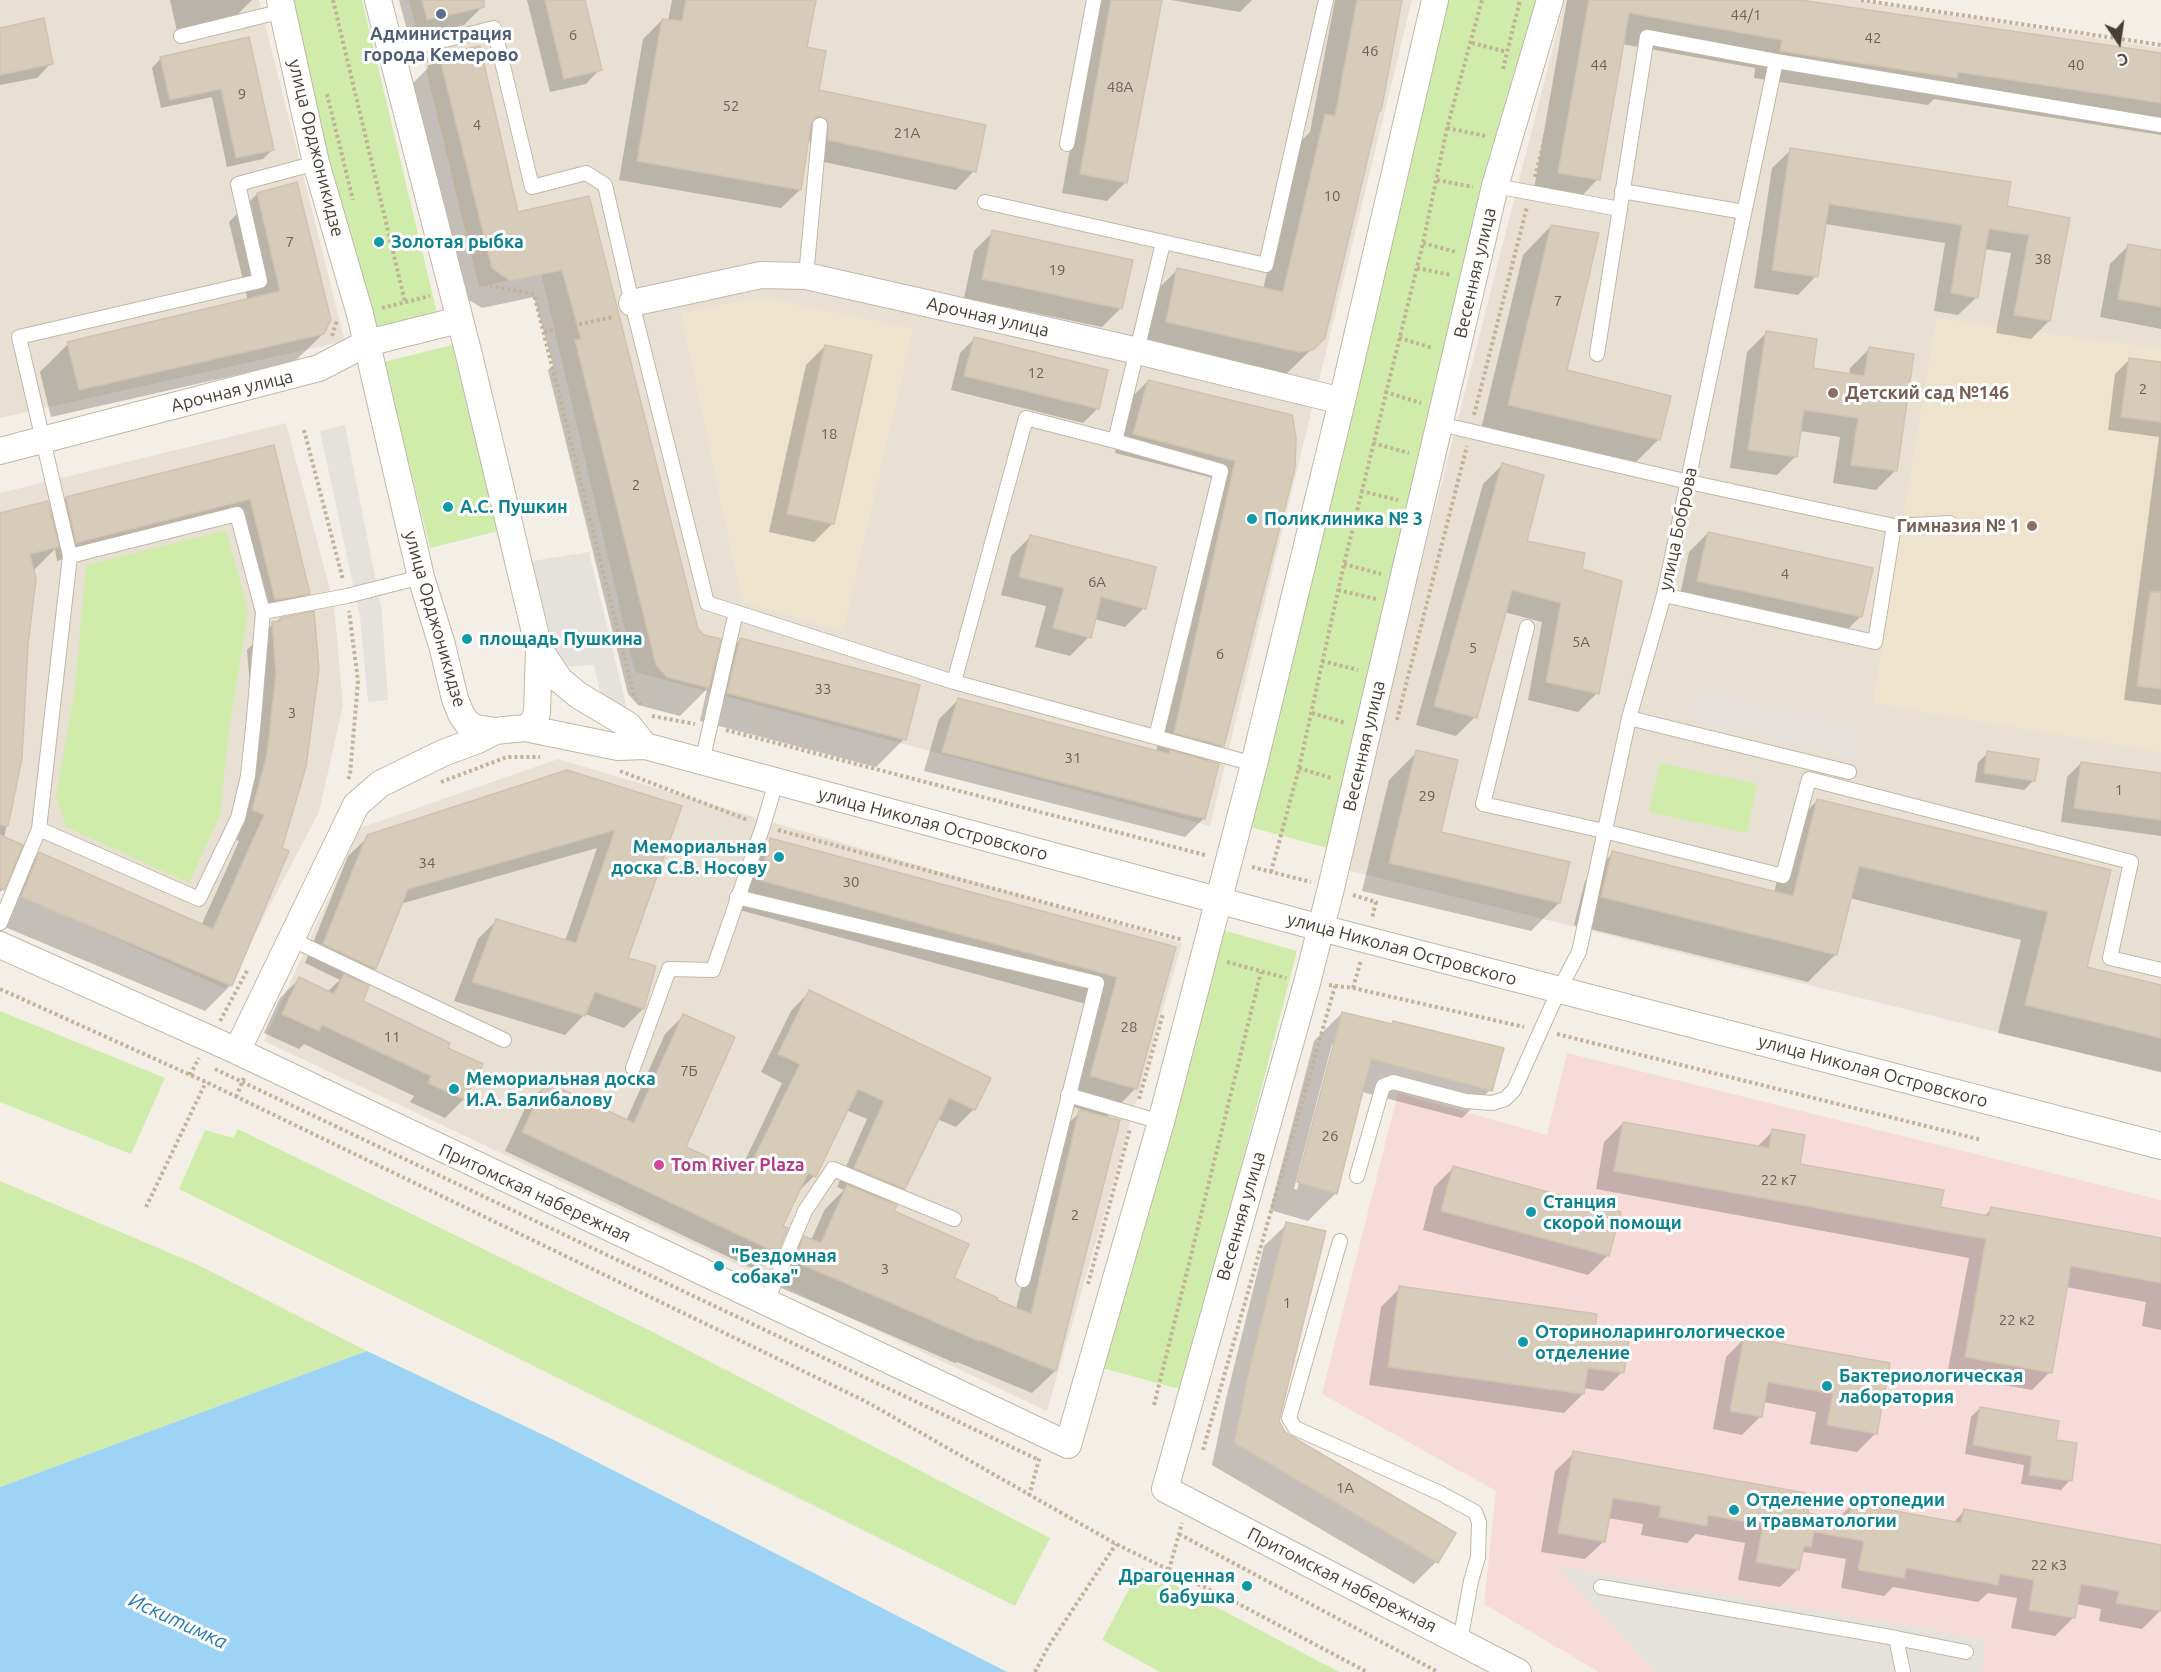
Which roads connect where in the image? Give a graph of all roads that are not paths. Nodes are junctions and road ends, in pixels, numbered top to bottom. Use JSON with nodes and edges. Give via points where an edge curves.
{"nodes":[{"id":1,"x":378,"y":0,"type":"edge"},
{"id":2,"x":1094,"y":0,"type":"edge"},
{"id":3,"x":1326,"y":0,"type":"edge"},
{"id":4,"x":1435,"y":0,"type":"edge"},
{"id":5,"x":1550,"y":0,"type":"edge"},
{"id":6,"x":281,"y":5,"type":"edge"},
{"id":7,"x":181,"y":36,"type":"dead end"},
{"id":8,"x":391,"y":53,"type":"junction"},
{"id":9,"x":1776,"y":61,"type":"junction"},
{"id":10,"x":820,"y":125,"type":"dead end"},
{"id":11,"x":2161,"y":125,"type":"edge"},
{"id":12,"x":1067,"y":144,"type":"dead end"},
{"id":13,"x":316,"y":163,"type":"junction"},
{"id":14,"x":1484,"y":187,"type":"junction"},
{"id":15,"x":1622,"y":191,"type":"junction"},
{"id":16,"x":986,"y":202,"type":"dead end"},
{"id":17,"x":1620,"y":209,"type":"junction"},
{"id":18,"x":1744,"y":212,"type":"junction"},
{"id":19,"x":1163,"y":243,"type":"junction"},
{"id":20,"x":806,"y":276,"type":"junction"},
{"id":21,"x":633,"y":308,"type":"junction"},
{"id":22,"x":459,"y":320,"type":"junction"},
{"id":23,"x":367,"y":343,"type":"junction"},
{"id":24,"x":1138,"y":351,"type":"junction"},
{"id":25,"x":1597,"y":354,"type":"dead end"},
{"id":26,"x":1342,"y":401,"type":"junction"},
{"id":27,"x":1440,"y":424,"type":"junction"},
{"id":28,"x":43,"y":440,"type":"junction"},
{"id":29,"x":1115,"y":441,"type":"junction"},
{"id":30,"x":0,"y":451,"type":"edge"},
{"id":31,"x":1689,"y":482,"type":"junction"},
{"id":32,"x":1950,"y":523,"type":"dead end"},
{"id":33,"x":1894,"y":526,"type":"junction"},
{"id":34,"x":69,"y":556,"type":"junction"},
{"id":35,"x":421,"y":577,"type":"junction"},
{"id":36,"x":1664,"y":595,"type":"junction"},
{"id":37,"x":263,"y":612,"type":"junction"},
{"id":38,"x":736,"y":612,"type":"junction"},
{"id":39,"x":1527,"y":627,"type":"dead end"},
{"id":40,"x":539,"y":649,"type":"junction"},
{"id":41,"x":954,"y":682,"type":"junction"},
{"id":42,"x":1629,"y":718,"type":"junction"},
{"id":43,"x":525,"y":728,"type":"junction"},
{"id":44,"x":495,"y":731,"type":"junction"},
{"id":45,"x":1156,"y":737,"type":"junction"},
{"id":46,"x":645,"y":746,"type":"junction"},
{"id":47,"x":702,"y":762,"type":"junction"},
{"id":48,"x":1254,"y":764,"type":"junction"},
{"id":49,"x":1849,"y":772,"type":"dead end"},
{"id":50,"x":776,"y":782,"type":"junction"},
{"id":51,"x":39,"y":829,"type":"junction"},
{"id":52,"x":1604,"y":831,"type":"junction"},
{"id":53,"x":738,"y":897,"type":"junction"},
{"id":54,"x":1218,"y":900,"type":"junction"},
{"id":55,"x":0,"y":923,"type":"edge"},
{"id":56,"x":1321,"y":928,"type":"junction"},
{"id":57,"x":291,"y":939,"type":"junction"},
{"id":58,"x":0,"y":945,"type":"edge"},
{"id":59,"x":2161,"y":970,"type":"edge"},
{"id":60,"x":1559,"y":990,"type":"junction"},
{"id":61,"x":504,"y":1040,"type":"dead end"},
{"id":62,"x":245,"y":1055,"type":"junction"},
{"id":63,"x":633,"y":1068,"type":"dead end"},
{"id":64,"x":1068,"y":1095,"type":"junction"},
{"id":65,"x":1161,"y":1122,"type":"junction"},
{"id":66,"x":2161,"y":1146,"type":"edge"},
{"id":67,"x":1357,"y":1176,"type":"dead end"},
{"id":68,"x":954,"y":1219,"type":"dead end"},
{"id":69,"x":1340,"y":1241,"type":"dead end"},
{"id":70,"x":1023,"y":1280,"type":"dead end"},
{"id":71,"x":766,"y":1303,"type":"junction"},
{"id":72,"x":1165,"y":1489,"type":"joint"},
{"id":73,"x":1601,"y":1587,"type":"dead end"},
{"id":74,"x":1896,"y":1638,"type":"junction"},
{"id":75,"x":1460,"y":1641,"type":"junction"},
{"id":76,"x":1966,"y":1652,"type":"dead end"},
{"id":77,"x":1518,"y":1672,"type":"edge"},
{"id":78,"x":1903,"y":1672,"type":"edge"}],
"edges":[{"from":1,"to":8,"type":"street"},
{"from":2,"to":12,"type":"lane"},
{"from":3,"to":19,"type":"lane","via":[[1266,265]]},
{"from":4,"to":26,"type":"street"},
{"from":5,"to":14,"type":"street","name":"Весенняя улица"},
{"from":6,"to":7,"type":"lane"},
{"from":6,"to":13,"type":"street","name":"улица Орджоникидзе"},
{"from":8,"to":21,"type":"lane","via":[[494,28],[532,187],[586,173],[606,184]]},
{"from":8,"to":22,"type":"street"},
{"from":9,"to":11,"type":"lane"},
{"from":9,"to":15,"type":"lane","via":[[1647,37]]},
{"from":9,"to":18,"type":"lane","name":"улица Боброва"},
{"from":10,"to":20,"type":"lane"},
{"from":13,"to":23,"type":"street","name":"улица Орджоникидзе"},
{"from":13,"to":28,"type":"lane","via":[[238,184],[260,281],[19,337]]},
{"from":14,"to":17,"type":"lane"},
{"from":14,"to":27,"type":"street","name":"Весенняя улица"},
{"from":15,"to":17,"type":"lane"},
{"from":15,"to":18,"type":"lane"},
{"from":16,"to":19,"type":"lane"},
{"from":17,"to":25,"type":"lane"},
{"from":18,"to":31,"type":"lane","name":"улица Боброва"},
{"from":19,"to":24,"type":"lane"},
{"from":20,"to":21,"type":"street","name":"Арочная улица","via":[[761,275]]},
{"from":20,"to":24,"type":"street","name":"Арочная улица"},
{"from":21,"to":38,"type":"lane","via":[[707,603]]},
{"from":22,"to":23,"type":"street","name":"Арочная улица"},
{"from":22,"to":40,"type":"street"},
{"from":23,"to":28,"type":"street","name":"Арочная улица","via":[[319,368]]},
{"from":23,"to":35,"type":"street","name":"улица Орджоникидзе"},
{"from":24,"to":26,"type":"street","name":"Арочная улица"},
{"from":24,"to":29,"type":"lane"},
{"from":26,"to":48,"type":"street"},
{"from":27,"to":31,"type":"lane"},
{"from":27,"to":56,"type":"street","name":"Весенняя улица"},
{"from":28,"to":30,"type":"street","name":"Арочная улица"},
{"from":28,"to":34,"type":"lane"},
{"from":29,"to":41,"type":"lane","via":[[1026,418]]},
{"from":29,"to":45,"type":"lane","via":[[1221,471]]},
{"from":31,"to":33,"type":"lane"},
{"from":31,"to":36,"type":"lane","name":"улица Боброва"},
{"from":32,"to":33,"type":"lane"},
{"from":33,"to":36,"type":"lane","via":[[1875,642]]},
{"from":34,"to":37,"type":"lane","via":[[237,514]]},
{"from":34,"to":51,"type":"lane"},
{"from":35,"to":37,"type":"lane"},
{"from":35,"to":44,"type":"street","name":"улица Орджоникидзе","via":[[460,714],[476,728]]},
{"from":36,"to":42,"type":"lane","name":"улица Боброва"},
{"from":37,"to":51,"type":"lane","via":[[248,776],[238,818],[199,899]]},
{"from":38,"to":41,"type":"lane"},
{"from":38,"to":47,"type":"lane"},
{"from":39,"to":52,"type":"lane","via":[[1482,804]]},
{"from":40,"to":43,"type":"street","via":[[537,713]]},
{"from":40,"to":46,"type":"street","via":[[560,680],[627,725]]},
{"from":41,"to":45,"type":"lane"},
{"from":42,"to":49,"type":"lane"},
{"from":42,"to":52,"type":"lane","name":"улица Боброва"},
{"from":43,"to":44,"type":"street","name":"улица Орджоникидзе"},
{"from":43,"to":46,"type":"street","name":"улица Орджоникидзе","via":[[618,747]]},
{"from":44,"to":57,"type":"street","via":[[380,784],[356,806]]},
{"from":45,"to":48,"type":"lane"},
{"from":46,"to":47,"type":"street","name":"улица Николая Островского"},
{"from":47,"to":50,"type":"street","name":"улица Николая Островского"},
{"from":48,"to":54,"type":"street"},
{"from":50,"to":53,"type":"lane"},
{"from":50,"to":54,"type":"street","name":"улица Николая Островского"},
{"from":51,"to":55,"type":"lane"},
{"from":52,"to":59,"type":"lane","via":[[1783,876],[1809,779],[2131,862],[2110,958]]},
{"from":52,"to":60,"type":"lane","name":"улица Боброва","via":[[1579,952]]},
{"from":53,"to":63,"type":"lane","via":[[713,970],[669,969]]},
{"from":53,"to":64,"type":"lane","via":[[1097,983]]},
{"from":54,"to":56,"type":"street","name":"улица Николая Островского"},
{"from":54,"to":65,"type":"street"},
{"from":56,"to":60,"type":"street","name":"улица Николая Островского"},
{"from":56,"to":72,"type":"street","name":"Весенняя улица"},
{"from":57,"to":61,"type":"lane"},
{"from":57,"to":62,"type":"street"},
{"from":58,"to":62,"type":"street","name":"Притомская набережная","via":[[204,1050]]},
{"from":60,"to":66,"type":"street","name":"улица Николая Островского"},
{"from":60,"to":67,"type":"lane","name":"улица Боброва","via":[[1514,1090],[1505,1099],[1492,1103],[1466,1101],[1393,1082],[1383,1086]]},
{"from":62,"to":71,"type":"street","name":"Притомская набережная"},
{"from":64,"to":65,"type":"lane"},
{"from":64,"to":70,"type":"lane"},
{"from":65,"to":71,"type":"street","name":"Притомская набережная","via":[[1057,1440]]},
{"from":68,"to":71,"type":"lane","via":[[833,1169],[805,1211]]},
{"from":69,"to":75,"type":"lane","via":[[1289,1418],[1296,1428],[1475,1512],[1479,1522],[1478,1557]]},
{"from":72,"to":75,"type":"street","name":"Притомская набережная"},
{"from":73,"to":74,"type":"lane"},
{"from":74,"to":76,"type":"lane"},
{"from":74,"to":78,"type":"lane"},
{"from":75,"to":77,"type":"street","name":"Притомская набережная"}]}
